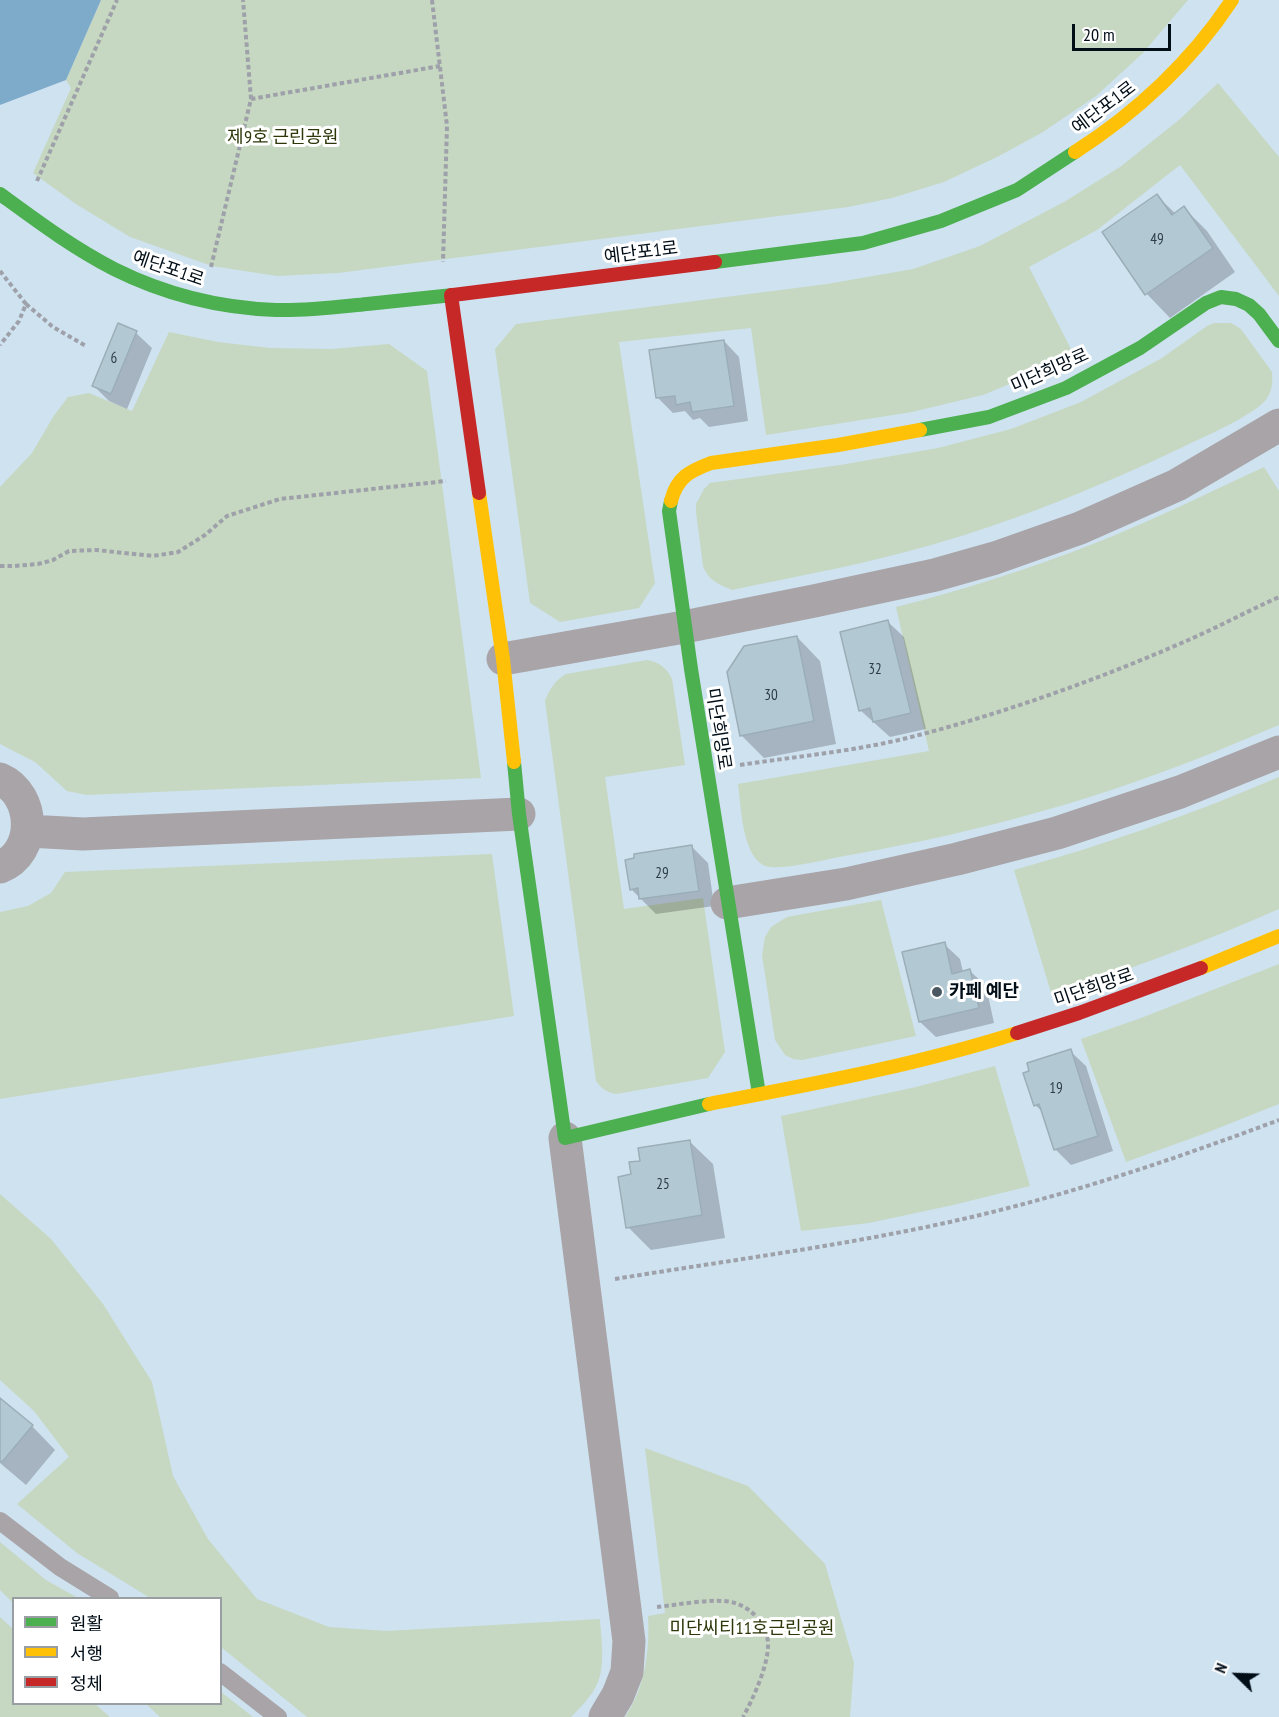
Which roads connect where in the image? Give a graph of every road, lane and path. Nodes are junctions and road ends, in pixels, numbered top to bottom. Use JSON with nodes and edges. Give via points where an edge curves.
{"nodes":[{"id":1,"x":117,"y":0,"type":"edge"},
{"id":2,"x":243,"y":0,"type":"edge"},
{"id":3,"x":432,"y":0,"type":"edge"},
{"id":4,"x":1232,"y":0,"type":"edge"},
{"id":5,"x":440,"y":66,"type":"junction"},
{"id":6,"x":251,"y":99,"type":"junction"},
{"id":7,"x":34,"y":187,"type":"dead end"},
{"id":8,"x":0,"y":194,"type":"edge"},
{"id":9,"x":443,"y":270,"type":"dead end"},
{"id":10,"x":0,"y":271,"type":"edge"},
{"id":11,"x":210,"y":275,"type":"dead end"},
{"id":12,"x":451,"y":294,"type":"junction"},
{"id":13,"x":26,"y":304,"type":"junction"},
{"id":14,"x":1279,"y":341,"type":"edge"},
{"id":15,"x":0,"y":345,"type":"edge"},
{"id":16,"x":86,"y":346,"type":"dead end"},
{"id":17,"x":1279,"y":425,"type":"edge"},
{"id":18,"x":450,"y":481,"type":"dead end"},
{"id":19,"x":0,"y":566,"type":"edge"},
{"id":20,"x":1279,"y":597,"type":"edge"},
{"id":21,"x":684,"y":627,"type":"junction"},
{"id":22,"x":503,"y":659,"type":"junction"},
{"id":23,"x":1279,"y":752,"type":"edge"},
{"id":24,"x":731,"y":766,"type":"dead end"},
{"id":25,"x":0,"y":778,"type":"edge"},
{"id":26,"x":519,"y":814,"type":"junction"},
{"id":27,"x":27,"y":831,"type":"junction"},
{"id":28,"x":0,"y":867,"type":"edge"},
{"id":29,"x":727,"y":903,"type":"junction"},
{"id":30,"x":1279,"y":936,"type":"edge"},
{"id":31,"x":759,"y":1094,"type":"junction"},
{"id":32,"x":1279,"y":1120,"type":"edge"},
{"id":33,"x":565,"y":1138,"type":"junction"},
{"id":34,"x":611,"y":1280,"type":"dead end"},
{"id":35,"x":0,"y":1521,"type":"edge"},
{"id":36,"x":107,"y":1597,"type":"edge"},
{"id":37,"x":649,"y":1608,"type":"dead end"},
{"id":38,"x":222,"y":1674,"type":"edge"},
{"id":39,"x":278,"y":1717,"type":"edge"},
{"id":40,"x":606,"y":1717,"type":"edge"},
{"id":41,"x":743,"y":1717,"type":"edge"}],
"edges":[{"from":1,"to":7,"type":"path"},
{"from":2,"to":6,"type":"path"},
{"from":3,"to":5,"type":"path"},
{"from":4,"to":12,"type":"street","name":"예단포1로","via":[[1215,26],[1153,93],[1086,145],[1017,190],[941,221],[863,243]]},
{"from":5,"to":6,"type":"path"},
{"from":5,"to":9,"type":"path","via":[[447,126]]},
{"from":6,"to":11,"type":"path"},
{"from":8,"to":12,"type":"street","name":"예단포1로","via":[[61,238],[114,269],[187,297],[236,308],[323,309]]},
{"from":10,"to":13,"type":"path"},
{"from":12,"to":22,"type":"street"},
{"from":13,"to":15,"type":"path","via":[[19,321]]},
{"from":13,"to":16,"type":"path","via":[[53,327]]},
{"from":14,"to":21,"type":"street","name":"미단희망로","via":[[1249,305],[1221,297],[1066,388],[989,417],[711,463],[692,470],[680,480],[669,512]]},
{"from":17,"to":21,"type":"street","via":[[1177,485],[1080,528],[995,558],[935,575]]},
{"from":18,"to":19,"type":"path","via":[[280,499],[227,516],[178,552],[153,556],[69,551],[38,564]]},
{"from":20,"to":24,"type":"path","via":[[1090,680],[981,717],[861,747]]},
{"from":21,"to":22,"type":"street"},
{"from":21,"to":29,"type":"street","name":"미단희망로"},
{"from":22,"to":26,"type":"street"},
{"from":23,"to":29,"type":"street","via":[[1180,792],[1057,833],[846,884]]},
{"from":25,"to":27,"type":"street","via":[[20,795],[27,812]]},
{"from":26,"to":27,"type":"street","via":[[83,834]]},
{"from":26,"to":33,"type":"street"},
{"from":27,"to":28,"type":"street","via":[[20,850]]},
{"from":29,"to":31,"type":"street","name":"미단희망로"},
{"from":30,"to":31,"type":"street","name":"미단희망로","via":[[1175,979],[973,1047]]},
{"from":31,"to":33,"type":"street"},
{"from":32,"to":34,"type":"path","via":[[1137,1171],[963,1219]]},
{"from":33,"to":40,"type":"street","via":[[629,1641],[627,1672]]},
{"from":35,"to":36,"type":"lane"},
{"from":37,"to":41,"type":"path","via":[[721,1600],[747,1608],[758,1619],[768,1643],[766,1660]]},
{"from":38,"to":39,"type":"lane"}]}
